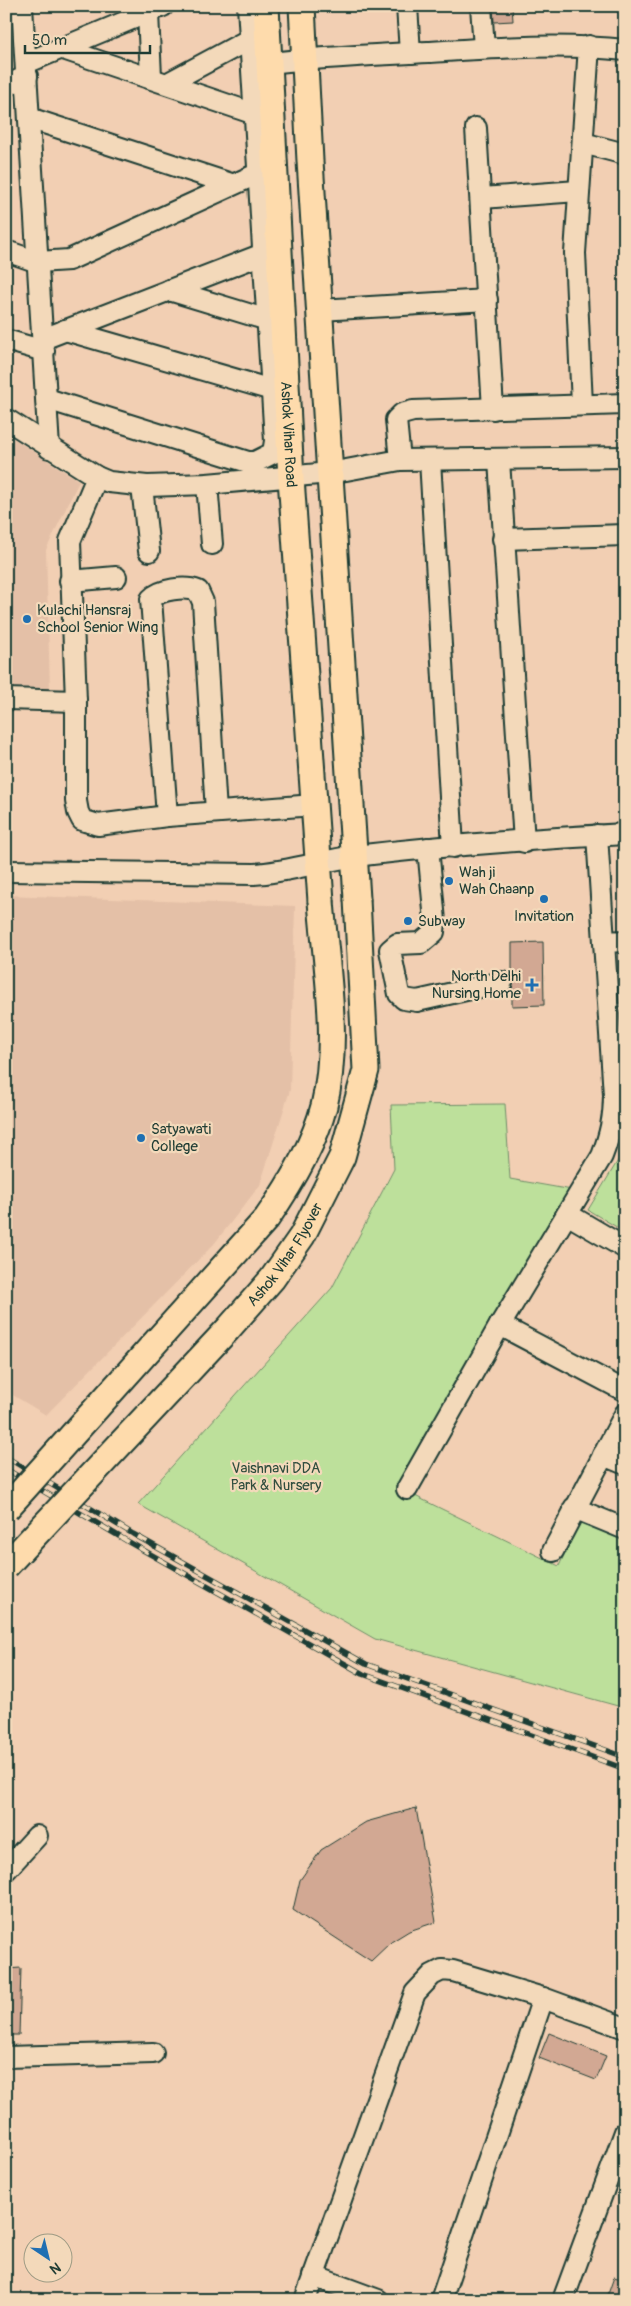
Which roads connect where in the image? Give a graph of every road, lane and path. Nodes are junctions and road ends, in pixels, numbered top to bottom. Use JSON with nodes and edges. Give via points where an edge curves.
{"nodes":[{"id":1,"x":22,"y":6,"type":"edge"},
{"id":2,"x":248,"y":6,"type":"edge"},
{"id":3,"x":266,"y":6,"type":"edge"},
{"id":4,"x":302,"y":6,"type":"edge"},
{"id":5,"x":407,"y":6,"type":"edge"},
{"id":6,"x":481,"y":6,"type":"edge"},
{"id":7,"x":156,"y":10,"type":"edge"},
{"id":8,"x":250,"y":39,"type":"junction"},
{"id":9,"x":589,"y":46,"type":"junction"},
{"id":10,"x":484,"y":48,"type":"junction"},
{"id":11,"x":63,"y":49,"type":"junction"},
{"id":12,"x":625,"y":50,"type":"edge"},
{"id":13,"x":410,"y":53,"type":"junction"},
{"id":14,"x":305,"y":59,"type":"junction"},
{"id":15,"x":269,"y":63,"type":"junction"},
{"id":16,"x":26,"y":70,"type":"junction"},
{"id":17,"x":160,"y":80,"type":"junction"},
{"id":18,"x":6,"y":86,"type":"edge"},
{"id":19,"x":255,"y":114,"type":"junction"},
{"id":20,"x":29,"y":118,"type":"junction"},
{"id":21,"x":476,"y":128,"type":"dead end"},
{"id":22,"x":583,"y":143,"type":"junction"},
{"id":23,"x":625,"y":154,"type":"edge"},
{"id":24,"x":259,"y":173,"type":"junction"},
{"id":25,"x":231,"y":184,"type":"junction"},
{"id":26,"x":578,"y":191,"type":"junction"},
{"id":27,"x":482,"y":198,"type":"junction"},
{"id":28,"x":6,"y":251,"type":"edge"},
{"id":29,"x":263,"y":254,"type":"junction"},
{"id":30,"x":38,"y":262,"type":"junction"},
{"id":31,"x":169,"y":290,"type":"junction"},
{"id":32,"x":487,"y":300,"type":"junction"},
{"id":33,"x":320,"y":310,"type":"junction"},
{"id":34,"x":268,"y":320,"type":"junction"},
{"id":35,"x":65,"y":330,"type":"junction"},
{"id":36,"x":6,"y":340,"type":"edge"},
{"id":37,"x":43,"y":345,"type":"junction"},
{"id":38,"x":272,"y":390,"type":"junction"},
{"id":39,"x":47,"y":399,"type":"junction"},
{"id":40,"x":625,"y":404,"type":"edge"},
{"id":41,"x":582,"y":405,"type":"junction"},
{"id":42,"x":493,"y":409,"type":"junction"},
{"id":43,"x":6,"y":419,"type":"edge"},
{"id":44,"x":49,"y":448,"type":"junction"},
{"id":45,"x":625,"y":457,"type":"edge"},
{"id":46,"x":400,"y":460,"type":"junction"},
{"id":47,"x":430,"y":460,"type":"junction"},
{"id":48,"x":499,"y":460,"type":"junction"},
{"id":49,"x":330,"y":473,"type":"junction"},
{"id":50,"x":97,"y":477,"type":"junction"},
{"id":51,"x":291,"y":478,"type":"junction"},
{"id":52,"x":207,"y":484,"type":"junction"},
{"id":53,"x":142,"y":486,"type":"junction"},
{"id":54,"x":625,"y":535,"type":"edge"},
{"id":55,"x":503,"y":539,"type":"junction"},
{"id":56,"x":212,"y":544,"type":"dead end"},
{"id":57,"x":149,"y":551,"type":"dead end"},
{"id":58,"x":116,"y":577,"type":"dead end"},
{"id":59,"x":70,"y":581,"type":"junction"},
{"id":60,"x":6,"y":699,"type":"edge"},
{"id":61,"x":76,"y":701,"type":"junction"},
{"id":62,"x":314,"y":805,"type":"junction"},
{"id":63,"x":216,"y":812,"type":"junction"},
{"id":64,"x":167,"y":816,"type":"junction"},
{"id":65,"x":625,"y":834,"type":"edge"},
{"id":66,"x":597,"y":836,"type":"junction"},
{"id":67,"x":524,"y":842,"type":"junction"},
{"id":68,"x":454,"y":847,"type":"junction"},
{"id":69,"x":428,"y":848,"type":"junction"},
{"id":70,"x":354,"y":856,"type":"junction"},
{"id":71,"x":318,"y":861,"type":"junction"},
{"id":72,"x":6,"y":871,"type":"edge"},
{"id":73,"x":625,"y":941,"type":"edge"},
{"id":74,"x":604,"y":942,"type":"junction"},
{"id":75,"x":502,"y":982,"type":"dead end"},
{"id":76,"x":617,"y":1023,"type":"edge"},
{"id":77,"x":567,"y":1214,"type":"junction"},
{"id":78,"x":625,"y":1248,"type":"edge"},
{"id":79,"x":500,"y":1326,"type":"junction"},
{"id":80,"x":625,"y":1391,"type":"edge"},
{"id":81,"x":625,"y":1414,"type":"edge"},
{"id":82,"x":603,"y":1455,"type":"junction"},
{"id":83,"x":625,"y":1464,"type":"edge"},
{"id":84,"x":407,"y":1489,"type":"dead end"},
{"id":85,"x":574,"y":1508,"type":"junction"},
{"id":86,"x":6,"y":1509,"type":"edge"},
{"id":87,"x":625,"y":1529,"type":"edge"},
{"id":88,"x":553,"y":1551,"type":"dead end"},
{"id":89,"x":6,"y":1566,"type":"edge"},
{"id":90,"x":37,"y":1836,"type":"dead end"},
{"id":91,"x":6,"y":1870,"type":"edge"},
{"id":92,"x":543,"y":1998,"type":"junction"},
{"id":93,"x":625,"y":2028,"type":"edge"},
{"id":94,"x":153,"y":2053,"type":"dead end"},
{"id":95,"x":6,"y":2057,"type":"edge"},
{"id":96,"x":625,"y":2132,"type":"edge"},
{"id":97,"x":313,"y":2276,"type":"junction"},
{"id":98,"x":304,"y":2300,"type":"edge"},
{"id":99,"x":378,"y":2300,"type":"edge"},
{"id":100,"x":441,"y":2300,"type":"edge"},
{"id":101,"x":564,"y":2300,"type":"edge"}],
"edges":[{"from":1,"to":16,"type":"street"},
{"from":2,"to":8,"type":"street"},
{"from":3,"to":15,"type":"main road","name":"Ashok Vihar Road"},
{"from":4,"to":14,"type":"main road"},
{"from":5,"to":13,"type":"street"},
{"from":6,"to":10,"type":"street"},
{"from":7,"to":11,"type":"street"},
{"from":7,"to":17,"type":"street"},
{"from":8,"to":17,"type":"street"},
{"from":8,"to":19,"type":"street"},
{"from":9,"to":10,"type":"street"},
{"from":9,"to":12,"type":"street"},
{"from":9,"to":22,"type":"street"},
{"from":10,"to":13,"type":"street"},
{"from":11,"to":16,"type":"street"},
{"from":11,"to":17,"type":"street"},
{"from":13,"to":14,"type":"street"},
{"from":14,"to":15,"type":"street"},
{"from":14,"to":33,"type":"main road"},
{"from":15,"to":51,"type":"main road","name":"Ashok Vihar Road"},
{"from":16,"to":18,"type":"street"},
{"from":16,"to":20,"type":"street"},
{"from":17,"to":19,"type":"street"},
{"from":19,"to":24,"type":"street"},
{"from":20,"to":25,"type":"street"},
{"from":20,"to":30,"type":"street"},
{"from":21,"to":27,"type":"street"},
{"from":22,"to":23,"type":"street"},
{"from":22,"to":26,"type":"street"},
{"from":24,"to":25,"type":"street"},
{"from":24,"to":29,"type":"street"},
{"from":25,"to":30,"type":"street","via":[[69,260]]},
{"from":26,"to":27,"type":"street"},
{"from":26,"to":41,"type":"street","via":[[575,253]]},
{"from":27,"to":32,"type":"street"},
{"from":28,"to":30,"type":"street"},
{"from":29,"to":31,"type":"street"},
{"from":29,"to":34,"type":"street"},
{"from":30,"to":37,"type":"street"},
{"from":31,"to":34,"type":"street"},
{"from":31,"to":35,"type":"street"},
{"from":32,"to":33,"type":"street"},
{"from":32,"to":42,"type":"street"},
{"from":33,"to":49,"type":"main road"},
{"from":34,"to":38,"type":"street"},
{"from":35,"to":37,"type":"street"},
{"from":35,"to":38,"type":"street"},
{"from":36,"to":37,"type":"street"},
{"from":37,"to":39,"type":"street"},
{"from":38,"to":39,"type":"street","via":[[276,448],[268,457],[255,462],[234,459]]},
{"from":39,"to":44,"type":"street"},
{"from":40,"to":41,"type":"street"},
{"from":41,"to":42,"type":"street"},
{"from":42,"to":46,"type":"street","via":[[413,410],[402,414],[396,420],[395,431]]},
{"from":43,"to":44,"type":"street"},
{"from":44,"to":50,"type":"street"},
{"from":45,"to":48,"type":"street"},
{"from":46,"to":47,"type":"street"},
{"from":46,"to":49,"type":"street"},
{"from":47,"to":48,"type":"street"},
{"from":47,"to":68,"type":"street"},
{"from":48,"to":55,"type":"street"},
{"from":49,"to":51,"type":"street"},
{"from":49,"to":70,"type":"main road"},
{"from":50,"to":53,"type":"street","via":[[109,482]]},
{"from":50,"to":59,"type":"street","via":[[70,541]]},
{"from":51,"to":52,"type":"street"},
{"from":51,"to":62,"type":"main road","name":"Ashok Vihar Road"},
{"from":52,"to":53,"type":"street"},
{"from":52,"to":56,"type":"street"},
{"from":53,"to":57,"type":"street"},
{"from":54,"to":55,"type":"street"},
{"from":55,"to":67,"type":"street"},
{"from":58,"to":59,"type":"street"},
{"from":59,"to":61,"type":"street"},
{"from":60,"to":61,"type":"street"},
{"from":61,"to":64,"type":"street","via":[[76,801],[82,820],[98,825]]},
{"from":62,"to":63,"type":"street"},
{"from":62,"to":71,"type":"main road","name":"Ashok Vihar Road"},
{"from":63,"to":64,"type":"street"},
{"from":63,"to":64,"type":"street","via":[[203,602],[198,590],[191,588],[162,592],[151,598]]},
{"from":65,"to":66,"type":"street"},
{"from":66,"to":67,"type":"street"},
{"from":66,"to":74,"type":"street"},
{"from":67,"to":68,"type":"street"},
{"from":68,"to":69,"type":"street"},
{"from":69,"to":70,"type":"street"},
{"from":69,"to":75,"type":"street","via":[[434,932],[421,943],[397,944],[390,950],[399,994],[404,999],[417,1001]]},
{"from":70,"to":71,"type":"street"},
{"from":70,"to":89,"type":"main road","name":"Ashok Vihar Flyover","bridge":true,"via":[[366,1070],[342,1157],[302,1236],[272,1279]]},
{"from":71,"to":72,"type":"street","via":[[254,874]]},
{"from":71,"to":86,"type":"main road","bridge":true,"via":[[331,1057],[324,1107],[296,1171],[267,1218]]},
{"from":73,"to":74,"type":"street"},
{"from":74,"to":76,"type":"street"},
{"from":76,"to":77,"type":"street","via":[[614,1117],[602,1156]]},
{"from":77,"to":78,"type":"street"},
{"from":77,"to":79,"type":"street"},
{"from":79,"to":80,"type":"street"},
{"from":79,"to":84,"type":"street"},
{"from":81,"to":82,"type":"street"},
{"from":82,"to":83,"type":"street"},
{"from":82,"to":85,"type":"street"},
{"from":85,"to":87,"type":"street"},
{"from":85,"to":88,"type":"street"},
{"from":90,"to":91,"type":"street"},
{"from":92,"to":93,"type":"street"},
{"from":92,"to":97,"type":"street","via":[[453,1971],[442,1970],[423,1982],[415,1993]]},
{"from":92,"to":100,"type":"street"},
{"from":94,"to":95,"type":"street"},
{"from":96,"to":101,"type":"street"},
{"from":97,"to":98,"type":"street"},
{"from":97,"to":99,"type":"street"}]}
